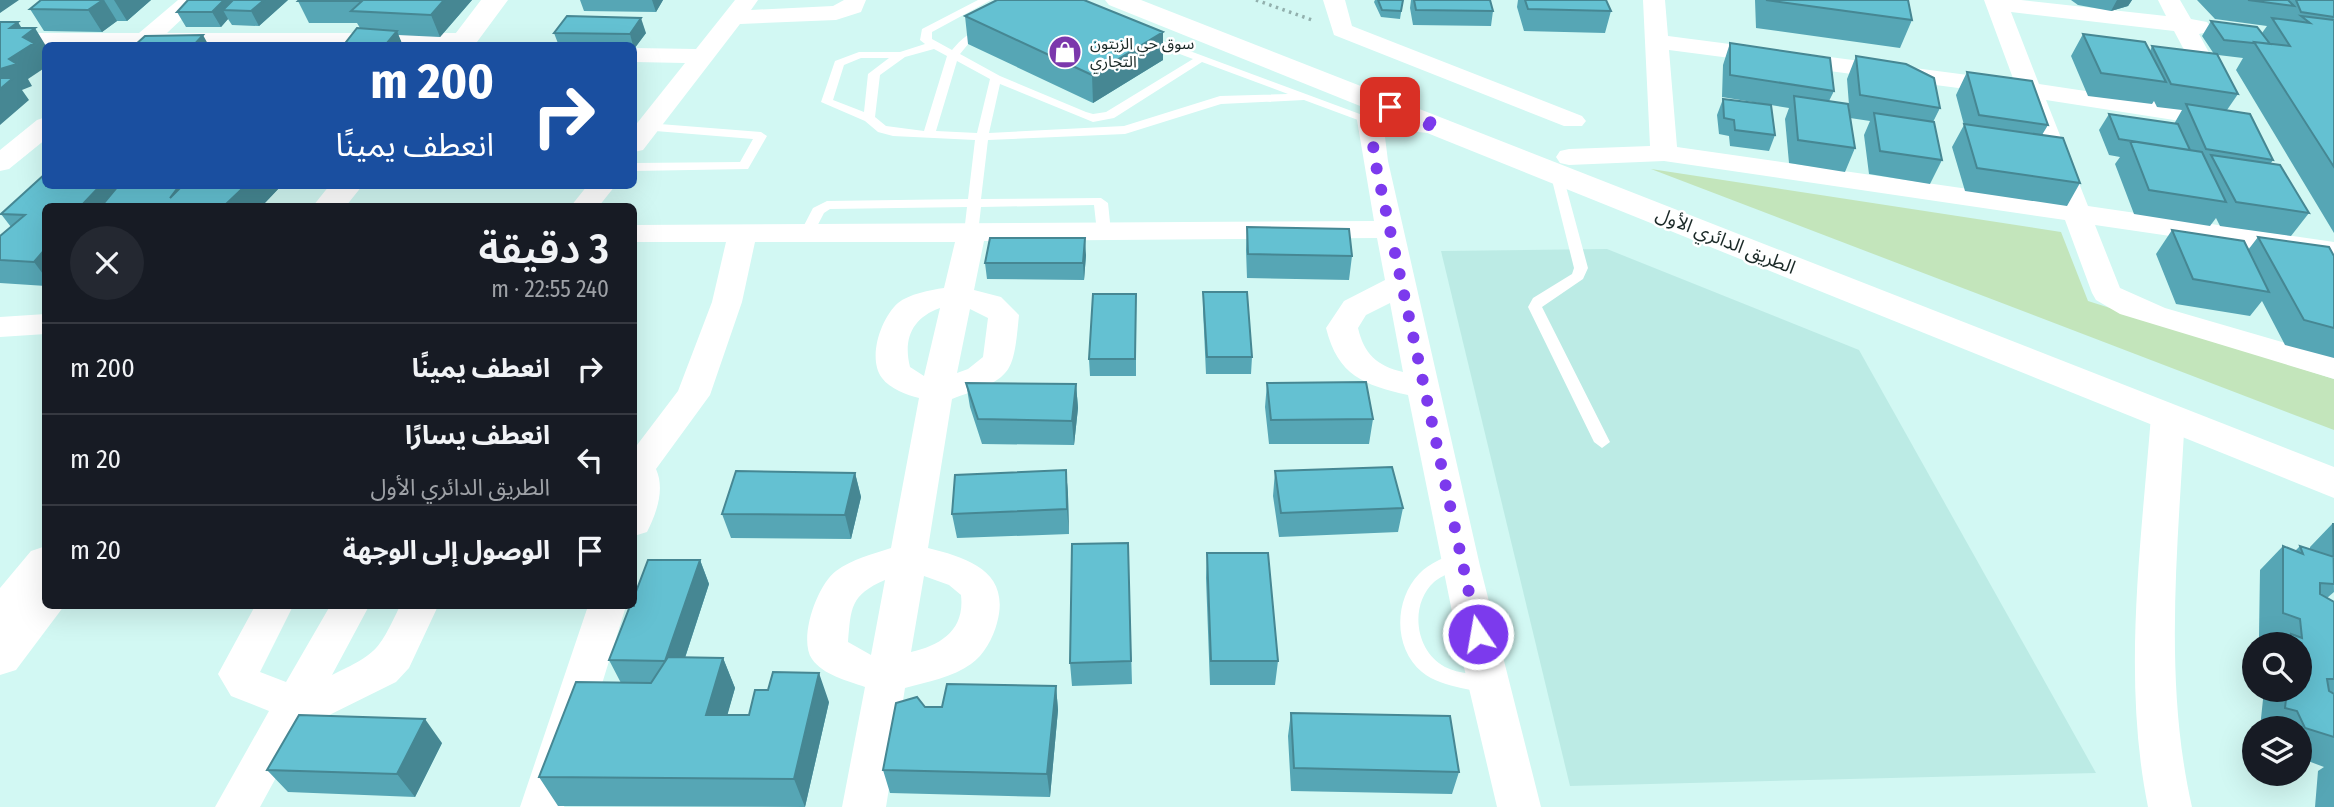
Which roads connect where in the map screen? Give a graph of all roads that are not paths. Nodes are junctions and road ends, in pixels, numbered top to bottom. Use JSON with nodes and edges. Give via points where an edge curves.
{"nodes":[{"id":1,"x":191,"y":0,"type":"edge"},
{"id":2,"x":495,"y":0,"type":"edge"},
{"id":3,"x":510,"y":0,"type":"edge"},
{"id":4,"x":855,"y":0,"type":"edge"},
{"id":5,"x":986,"y":0,"type":"edge"},
{"id":6,"x":1118,"y":0,"type":"edge"},
{"id":7,"x":1170,"y":0,"type":"edge"},
{"id":8,"x":1334,"y":0,"type":"edge"},
{"id":9,"x":1654,"y":0,"type":"edge"},
{"id":10,"x":2169,"y":0,"type":"edge"},
{"id":11,"x":1996,"y":2,"type":"edge"},
{"id":12,"x":739,"y":9,"type":"edge"},
{"id":13,"x":998,"y":23,"type":"edge"},
{"id":14,"x":2183,"y":25,"type":"junction"},
{"id":15,"x":2224,"y":30,"type":"edge"},
{"id":16,"x":1129,"y":31,"type":"edge"},
{"id":17,"x":1,"y":41,"type":"edge"},
{"id":18,"x":1656,"y":41,"type":"junction"},
{"id":19,"x":71,"y":42,"type":"edge"},
{"id":20,"x":142,"y":42,"type":"edge"},
{"id":21,"x":467,"y":42,"type":"edge"},
{"id":22,"x":468,"y":42,"type":"edge"},
{"id":23,"x":931,"y":46,"type":"junction"},
{"id":24,"x":637,"y":55,"type":"edge"},
{"id":25,"x":901,"y":55,"type":"junction"},
{"id":26,"x":702,"y":56,"type":"junction"},
{"id":27,"x":953,"y":56,"type":"junction"},
{"id":28,"x":1200,"y":59,"type":"junction"},
{"id":29,"x":996,"y":78,"type":"junction"},
{"id":30,"x":2029,"y":90,"type":"junction"},
{"id":31,"x":1302,"y":97,"type":"junction"},
{"id":32,"x":869,"y":118,"type":"junction"},
{"id":33,"x":1102,"y":118,"type":"junction"},
{"id":34,"x":1370,"y":120,"type":"junction"},
{"id":35,"x":1573,"y":121,"type":"dead end"},
{"id":36,"x":1440,"y":126,"type":"junction"},
{"id":37,"x":42,"y":128,"type":"edge"},
{"id":38,"x":1107,"y":130,"type":"junction"},
{"id":39,"x":929,"y":135,"type":"junction"},
{"id":40,"x":640,"y":136,"type":"edge"},
{"id":41,"x":982,"y":136,"type":"junction"},
{"id":42,"x":1664,"y":153,"type":"junction"},
{"id":43,"x":42,"y":158,"type":"edge"},
{"id":44,"x":2,"y":160,"type":"edge"},
{"id":45,"x":1562,"y":165,"type":"junction"},
{"id":46,"x":637,"y":167,"type":"edge"},
{"id":47,"x":343,"y":189,"type":"edge"},
{"id":48,"x":365,"y":189,"type":"edge"},
{"id":49,"x":599,"y":189,"type":"edge"},
{"id":50,"x":332,"y":203,"type":"edge"},
{"id":51,"x":354,"y":203,"type":"edge"},
{"id":52,"x":587,"y":203,"type":"edge"},
{"id":53,"x":2076,"y":214,"type":"junction"},
{"id":54,"x":973,"y":218,"type":"junction"},
{"id":55,"x":1390,"y":229,"type":"junction"},
{"id":56,"x":637,"y":233,"type":"edge"},
{"id":57,"x":742,"y":233,"type":"junction"},
{"id":58,"x":2299,"y":236,"type":"junction"},
{"id":59,"x":2334,"y":251,"type":"edge"},
{"id":60,"x":2323,"y":277,"type":"edge"},
{"id":61,"x":1402,"y":284,"type":"junction"},
{"id":62,"x":959,"y":296,"type":"junction"},
{"id":63,"x":2334,"y":368,"type":"edge"},
{"id":64,"x":1424,"y":388,"type":"junction"},
{"id":65,"x":937,"y":392,"type":"junction"},
{"id":66,"x":2168,"y":416,"type":"junction"},
{"id":67,"x":1602,"y":442,"type":"dead end"},
{"id":68,"x":2334,"y":454,"type":"edge"},
{"id":69,"x":637,"y":466,"type":"edge"},
{"id":70,"x":637,"y":469,"type":"edge"},
{"id":71,"x":2334,"y":483,"type":"edge"},
{"id":72,"x":637,"y":512,"type":"edge"},
{"id":73,"x":907,"y":557,"type":"junction"},
{"id":74,"x":1461,"y":558,"type":"junction"},
{"id":75,"x":42,"y":571,"type":"edge"},
{"id":76,"x":272,"y":609,"type":"edge"},
{"id":77,"x":348,"y":609,"type":"edge"},
{"id":78,"x":418,"y":609,"type":"edge"},
{"id":79,"x":606,"y":609,"type":"edge"},
{"id":80,"x":13,"y":628,"type":"edge"},
{"id":81,"x":886,"y":675,"type":"junction"},
{"id":82,"x":1489,"y":685,"type":"junction"},
{"id":83,"x":293,"y":709,"type":"junction"},
{"id":84,"x":237,"y":807,"type":"edge"},
{"id":85,"x":542,"y":807,"type":"edge"},
{"id":86,"x":864,"y":807,"type":"edge"},
{"id":87,"x":1519,"y":807,"type":"edge"},
{"id":88,"x":2170,"y":807,"type":"edge"}],
"edges":[{"from":1,"to":20,"type":"street"},
{"from":2,"to":21,"type":"main road"},
{"from":3,"to":22,"type":"main road"},
{"from":4,"to":12,"type":"street","via":[[853,7],[836,13]]},
{"from":5,"to":23,"type":"lane","via":[[926,31]]},
{"from":6,"to":36,"type":"main road","name":"الطريق الدائري الأول"},
{"from":7,"to":45,"type":"main road","name":"الطريق الدائري الأول"},
{"from":8,"to":35,"type":"street","via":[[1342,30]]},
{"from":9,"to":18,"type":"street"},
{"from":10,"to":14,"type":"street"},
{"from":11,"to":14,"type":"street"},
{"from":11,"to":30,"type":"street"},
{"from":12,"to":26,"type":"street"},
{"from":13,"to":27,"type":"lane","via":[[965,41]]},
{"from":14,"to":15,"type":"street"},
{"from":14,"to":30,"type":"street","via":[[2237,127]]},
{"from":16,"to":28,"type":"lane"},
{"from":17,"to":19,"type":"street"},
{"from":18,"to":30,"type":"street"},
{"from":18,"to":42,"type":"street"},
{"from":23,"to":25,"type":"lane"},
{"from":23,"to":27,"type":"lane"},
{"from":24,"to":26,"type":"street"},
{"from":25,"to":32,"type":"lane","via":[[874,74]]},
{"from":25,"to":32,"type":"lane","via":[[859,55],[839,64],[827,102]]},
{"from":26,"to":40,"type":"street"},
{"from":27,"to":29,"type":"lane"},
{"from":27,"to":39,"type":"lane"},
{"from":28,"to":31,"type":"lane"},
{"from":28,"to":33,"type":"lane"},
{"from":29,"to":33,"type":"lane","via":[[1082,115]]},
{"from":29,"to":41,"type":"lane"},
{"from":30,"to":53,"type":"street"},
{"from":31,"to":34,"type":"lane"},
{"from":31,"to":38,"type":"lane","via":[[1220,100],[1125,130]]},
{"from":32,"to":39,"type":"lane","via":[[882,129]]},
{"from":33,"to":38,"type":"lane"},
{"from":34,"to":36,"type":"street"},
{"from":34,"to":55,"type":"street"},
{"from":36,"to":45,"type":"main road","name":"الطريق الدائري الأول"},
{"from":37,"to":44,"type":"street"},
{"from":38,"to":41,"type":"lane"},
{"from":39,"to":41,"type":"lane"},
{"from":40,"to":46,"type":"lane","via":[[761,136],[744,166]]},
{"from":41,"to":54,"type":"lane"},
{"from":42,"to":45,"type":"street"},
{"from":42,"to":53,"type":"street"},
{"from":43,"to":44,"type":"street"},
{"from":45,"to":66,"type":"main road","name":"الطريق الدائري الأول"},
{"from":45,"to":67,"type":"lane","via":[[1581,268],[1578,276],[1535,307]]},
{"from":45,"to":68,"type":"main road","name":"الطريق الدائري الأول"},
{"from":47,"to":50,"type":"main road"},
{"from":48,"to":51,"type":"main road"},
{"from":49,"to":52,"type":"street"},
{"from":53,"to":58,"type":"street"},
{"from":53,"to":63,"type":"street","via":[[2100,280],[2116,300]]},
{"from":54,"to":55,"type":"street","via":[[1104,232]]},
{"from":54,"to":57,"type":"street","via":[[807,233]]},
{"from":54,"to":62,"type":"street"},
{"from":55,"to":61,"type":"street"},
{"from":56,"to":57,"type":"street"},
{"from":57,"to":69,"type":"street","via":[[727,302],[693,395]]},
{"from":58,"to":59,"type":"street"},
{"from":58,"to":60,"type":"street"},
{"from":61,"to":64,"type":"street"},
{"from":61,"to":64,"type":"street","via":[[1356,308],[1342,327],[1345,342],[1349,353],[1376,377]]},
{"from":62,"to":65,"type":"street"},
{"from":62,"to":65,"type":"street","via":[[990,304],[1004,315],[1002,352],[999,361],[980,377]]},
{"from":62,"to":65,"type":"street","via":[[931,300],[909,310],[897,328],[891,355],[895,373],[904,381]]},
{"from":64,"to":74,"type":"street"},
{"from":65,"to":73,"type":"street"},
{"from":66,"to":71,"type":"main road","name":"الطريق الدائري الأول"},
{"from":66,"to":88,"type":"street","via":[[2155,605],[2159,756]]},
{"from":70,"to":72,"type":"street","via":[[645,484]]},
{"from":73,"to":81,"type":"street"},
{"from":73,"to":81,"type":"street","via":[[854,578],[834,600],[827,649],[846,662]]},
{"from":73,"to":81,"type":"street","via":[[939,565],[976,586],[982,600],[976,634],[957,654]]},
{"from":74,"to":82,"type":"street"},
{"from":74,"to":82,"type":"lane","via":[[1425,578],[1415,593],[1408,630],[1414,647],[1437,673]]},
{"from":75,"to":80,"type":"main road"},
{"from":76,"to":83,"type":"street","via":[[238,674],[246,684]]},
{"from":77,"to":83,"type":"street"},
{"from":78,"to":83,"type":"street","via":[[396,656],[382,670]]},
{"from":79,"to":85,"type":"street"},
{"from":81,"to":86,"type":"street"},
{"from":82,"to":87,"type":"street"},
{"from":83,"to":84,"type":"street"}]}
